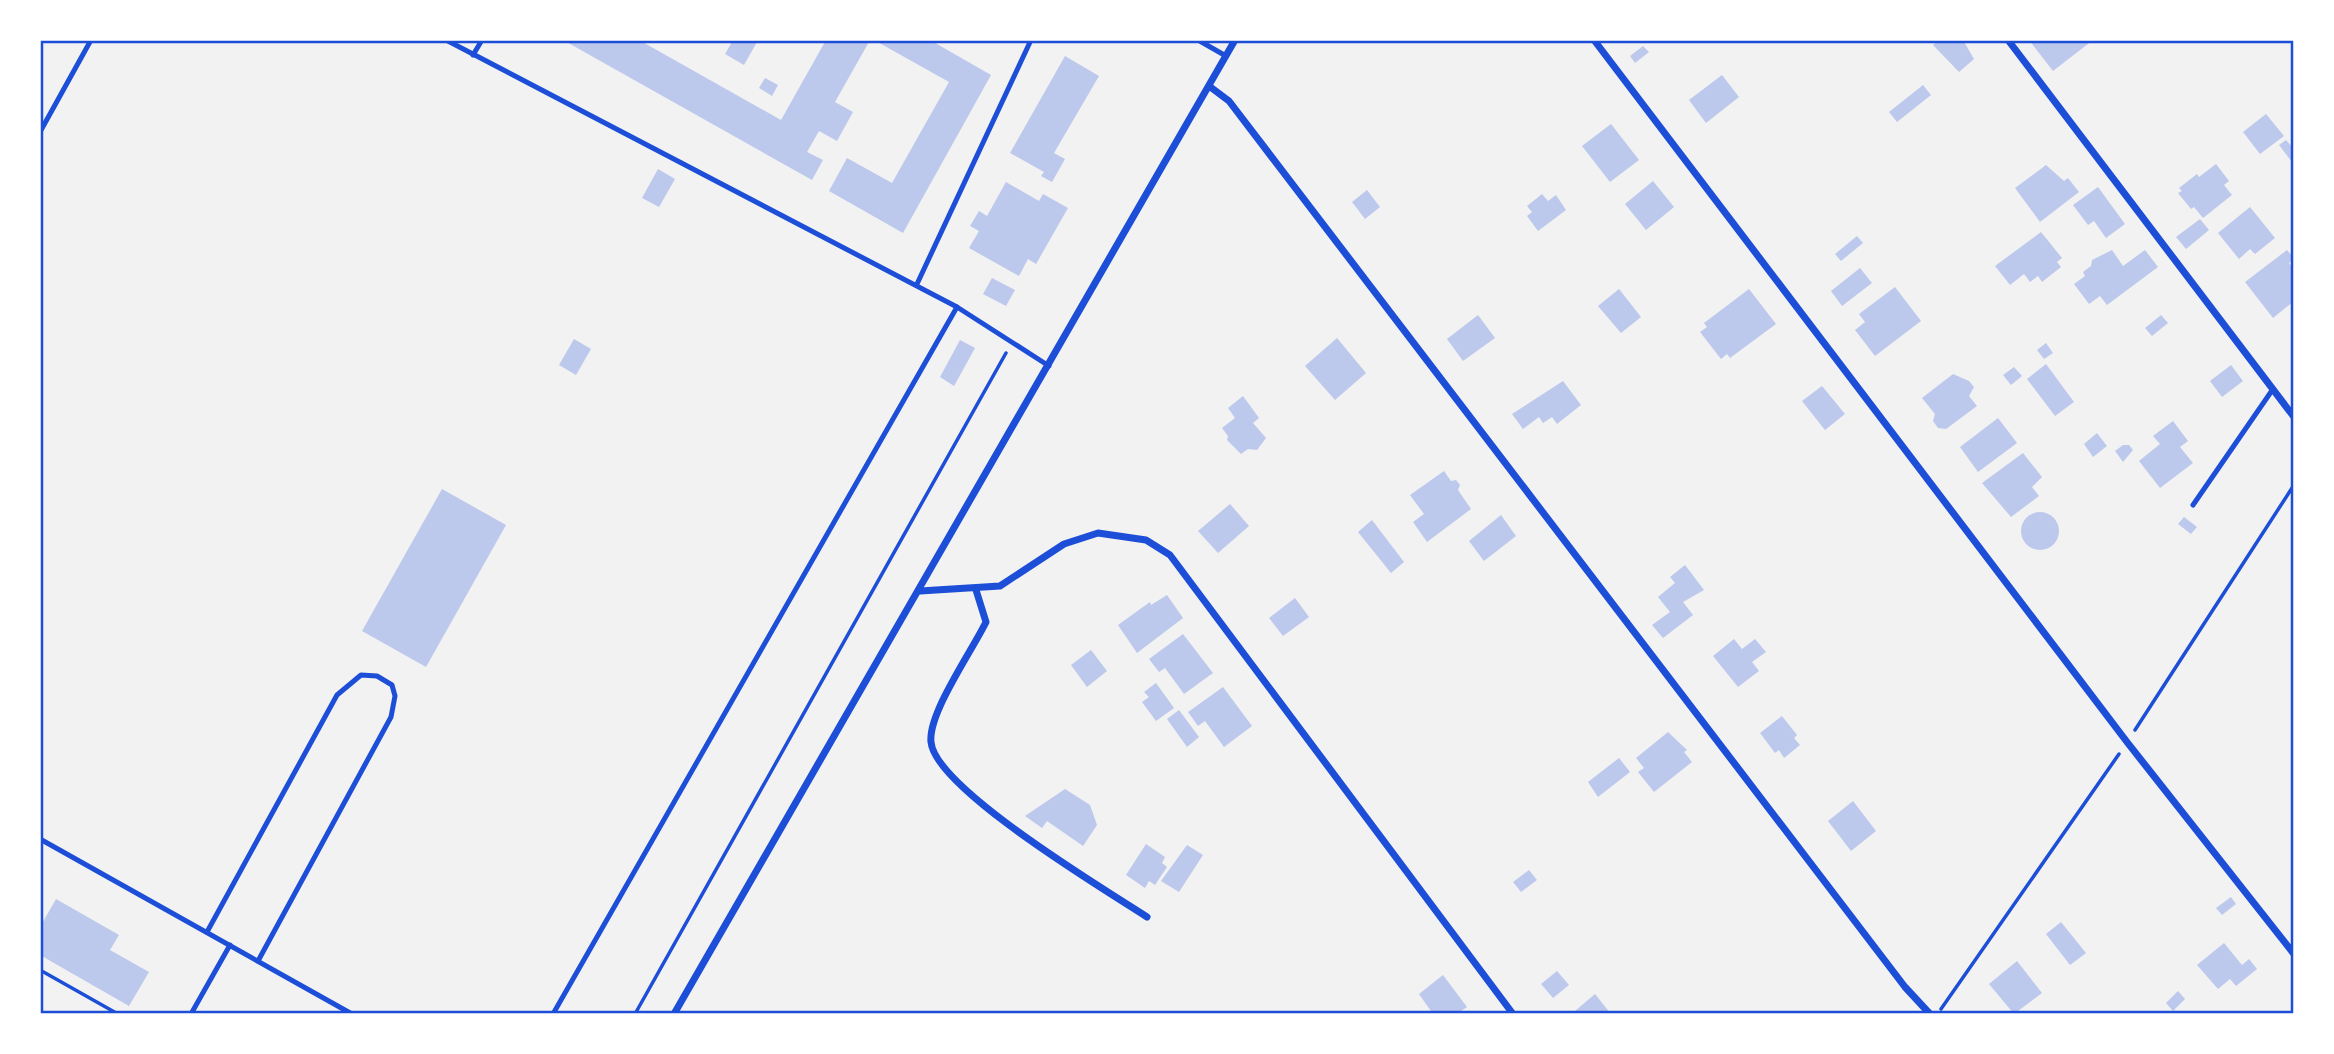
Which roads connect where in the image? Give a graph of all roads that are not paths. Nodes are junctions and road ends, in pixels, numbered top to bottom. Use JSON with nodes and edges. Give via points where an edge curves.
{"nodes":[{"id":1,"x":91,"y":40,"type":"edge"},
{"id":2,"x":446,"y":40,"type":"edge"},
{"id":3,"x":482,"y":40,"type":"edge"},
{"id":4,"x":1031,"y":40,"type":"edge"},
{"id":5,"x":1198,"y":40,"type":"edge"},
{"id":6,"x":1235,"y":40,"type":"edge"},
{"id":7,"x":1594,"y":40,"type":"edge"},
{"id":8,"x":2008,"y":40,"type":"edge"},
{"id":9,"x":473,"y":55,"type":"junction"},
{"id":10,"x":1226,"y":56,"type":"junction"},
{"id":11,"x":1209,"y":86,"type":"junction"},
{"id":12,"x":40,"y":132,"type":"edge"},
{"id":13,"x":917,"y":284,"type":"junction"},
{"id":14,"x":957,"y":307,"type":"junction"},
{"id":15,"x":1049,"y":366,"type":"junction"},
{"id":16,"x":2273,"y":389,"type":"junction"},
{"id":17,"x":2294,"y":417,"type":"edge"},
{"id":18,"x":2193,"y":505,"type":"dead end"},
{"id":19,"x":976,"y":590,"type":"junction"},
{"id":20,"x":920,"y":591,"type":"junction"},
{"id":21,"x":40,"y":839,"type":"edge"},
{"id":22,"x":1147,"y":918,"type":"dead end"},
{"id":23,"x":207,"y":932,"type":"junction"},
{"id":24,"x":230,"y":945,"type":"junction"},
{"id":25,"x":2294,"y":954,"type":"edge"},
{"id":26,"x":258,"y":961,"type":"junction"},
{"id":27,"x":191,"y":1014,"type":"edge"},
{"id":28,"x":352,"y":1014,"type":"edge"},
{"id":29,"x":553,"y":1014,"type":"edge"},
{"id":30,"x":674,"y":1014,"type":"edge"},
{"id":31,"x":1513,"y":1014,"type":"edge"},
{"id":32,"x":1930,"y":1014,"type":"edge"}],
"edges":[{"from":1,"to":12,"type":"lane"},
{"from":2,"to":9,"type":"lane"},
{"from":3,"to":9,"type":"lane"},
{"from":4,"to":13,"type":"lane"},
{"from":5,"to":10,"type":"lane"},
{"from":6,"to":10,"type":"street"},
{"from":7,"to":25,"type":"street","via":[[2127,742]]},
{"from":8,"to":16,"type":"street"},
{"from":9,"to":13,"type":"lane"},
{"from":10,"to":11,"type":"street"},
{"from":11,"to":15,"type":"street"},
{"from":11,"to":32,"type":"street","via":[[1229,101],[1905,988]]},
{"from":13,"to":14,"type":"lane"},
{"from":14,"to":15,"type":"lane"},
{"from":14,"to":29,"type":"lane"},
{"from":15,"to":20,"type":"street"},
{"from":16,"to":17,"type":"street"},
{"from":16,"to":18,"type":"lane"},
{"from":19,"to":20,"type":"street"},
{"from":19,"to":22,"type":"street","via":[[986,622],[937,708],[931,742],[941,767],[990,811]]},
{"from":19,"to":31,"type":"street","via":[[1000,586],[1064,544],[1098,533],[1146,540],[1170,555]]},
{"from":20,"to":30,"type":"street"},
{"from":21,"to":23,"type":"lane"},
{"from":23,"to":24,"type":"lane"},
{"from":23,"to":26,"type":"lane","via":[[337,695],[361,675],[377,676],[392,685],[391,717]]},
{"from":24,"to":26,"type":"lane"},
{"from":24,"to":27,"type":"lane"},
{"from":26,"to":28,"type":"lane"}]}
